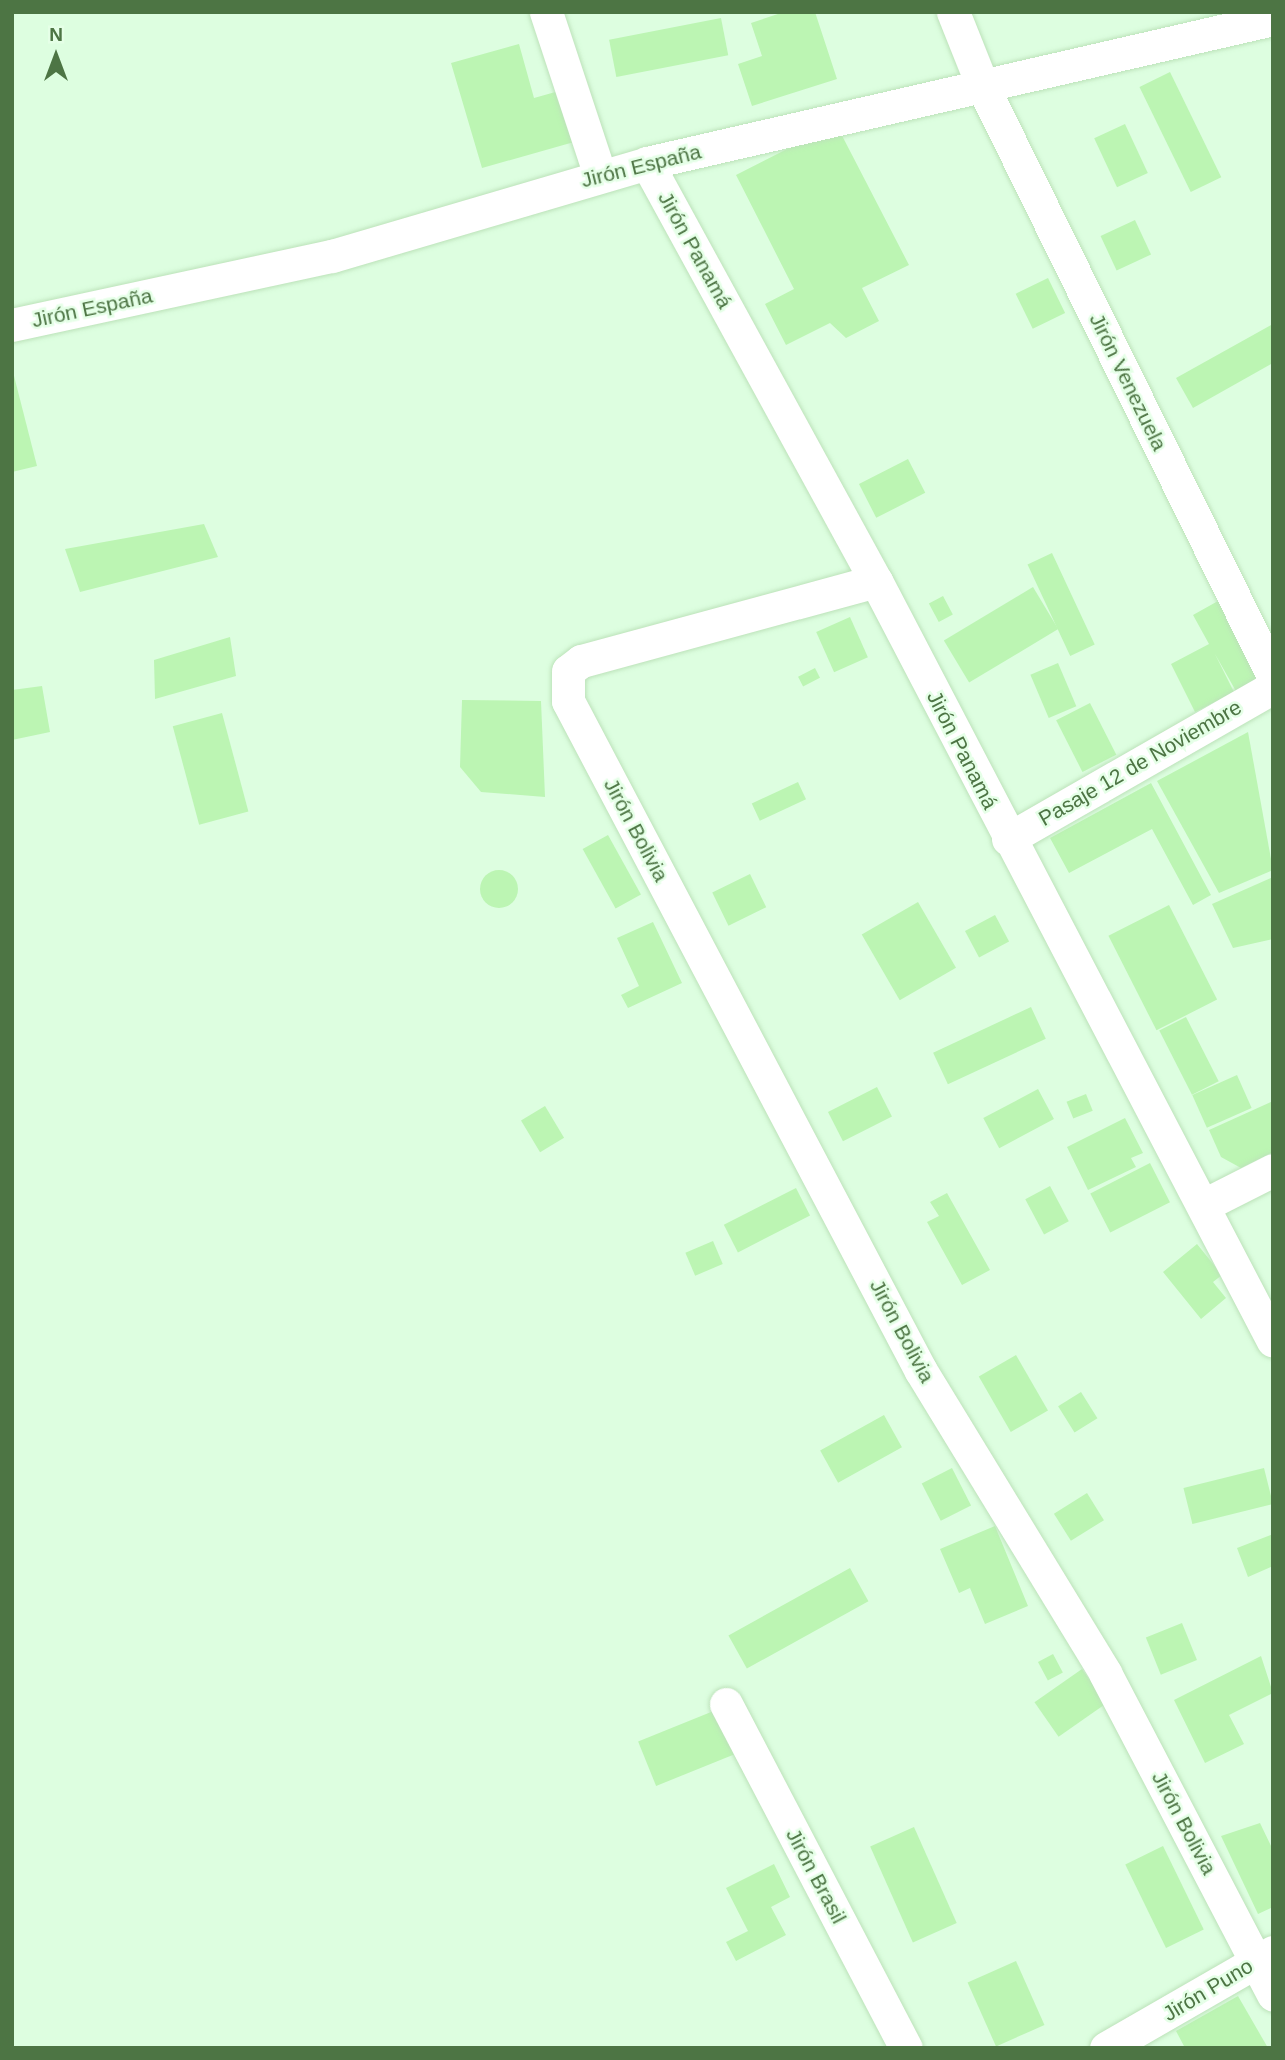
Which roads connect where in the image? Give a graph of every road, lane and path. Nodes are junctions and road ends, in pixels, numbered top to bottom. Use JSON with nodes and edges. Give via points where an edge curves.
{"nodes":[{"id":1,"x":546,"y":12,"type":"edge"},
{"id":2,"x":953,"y":12,"type":"edge"},
{"id":3,"x":1269,"y":12,"type":"edge"},
{"id":4,"x":1272,"y":19,"type":"edge"},
{"id":5,"x":983,"y":87,"type":"junction"},
{"id":6,"x":647,"y":163,"type":"junction"},
{"id":7,"x":600,"y":175,"type":"junction"},
{"id":8,"x":12,"y":325,"type":"edge"},
{"id":9,"x":876,"y":581,"type":"junction"},
{"id":10,"x":1273,"y":676,"type":"edge"},
{"id":11,"x":1273,"y":687,"type":"edge"},
{"id":12,"x":1008,"y":839,"type":"junction"},
{"id":13,"x":1273,"y":1170,"type":"edge"},
{"id":14,"x":1204,"y":1205,"type":"junction"},
{"id":15,"x":1273,"y":1340,"type":"edge"},
{"id":16,"x":726,"y":1704,"type":"dead end"},
{"id":17,"x":1265,"y":1956,"type":"edge"},
{"id":18,"x":1273,"y":1995,"type":"edge"},
{"id":19,"x":906,"y":2048,"type":"edge"},
{"id":20,"x":1106,"y":2048,"type":"edge"}],
"edges":[{"from":1,"to":7,"type":"street"},
{"from":2,"to":5,"type":"street","name":"Jirón Venezuela"},
{"from":3,"to":4,"type":"street"},
{"from":4,"to":5,"type":"street","name":"Jirón España"},
{"from":5,"to":6,"type":"street","name":"Jirón España"},
{"from":5,"to":10,"type":"street","name":"Jirón Venezuela"},
{"from":6,"to":7,"type":"street","name":"Jirón España"},
{"from":6,"to":9,"type":"street","name":"Jirón Panamá"},
{"from":7,"to":8,"type":"street","name":"Jirón España","via":[[332,256]]},
{"from":9,"to":12,"type":"street","name":"Jirón Panamá"},
{"from":9,"to":17,"type":"street","name":"Jirón Bolivia","via":[[581,661],[566,678],[568,701],[921,1371],[1105,1673]]},
{"from":11,"to":12,"type":"street","name":"Pasaje 12 de Noviembre"},
{"from":12,"to":14,"type":"street","name":"Jirón Panamá"},
{"from":13,"to":14,"type":"street"},
{"from":14,"to":15,"type":"street","name":"Jirón Panamá"},
{"from":16,"to":19,"type":"street","name":"Jirón Brasil"},
{"from":17,"to":18,"type":"street","name":"Jirón Bolivia"},
{"from":17,"to":20,"type":"street","name":"Jirón Puno","via":[[1207,1995]]}]}
